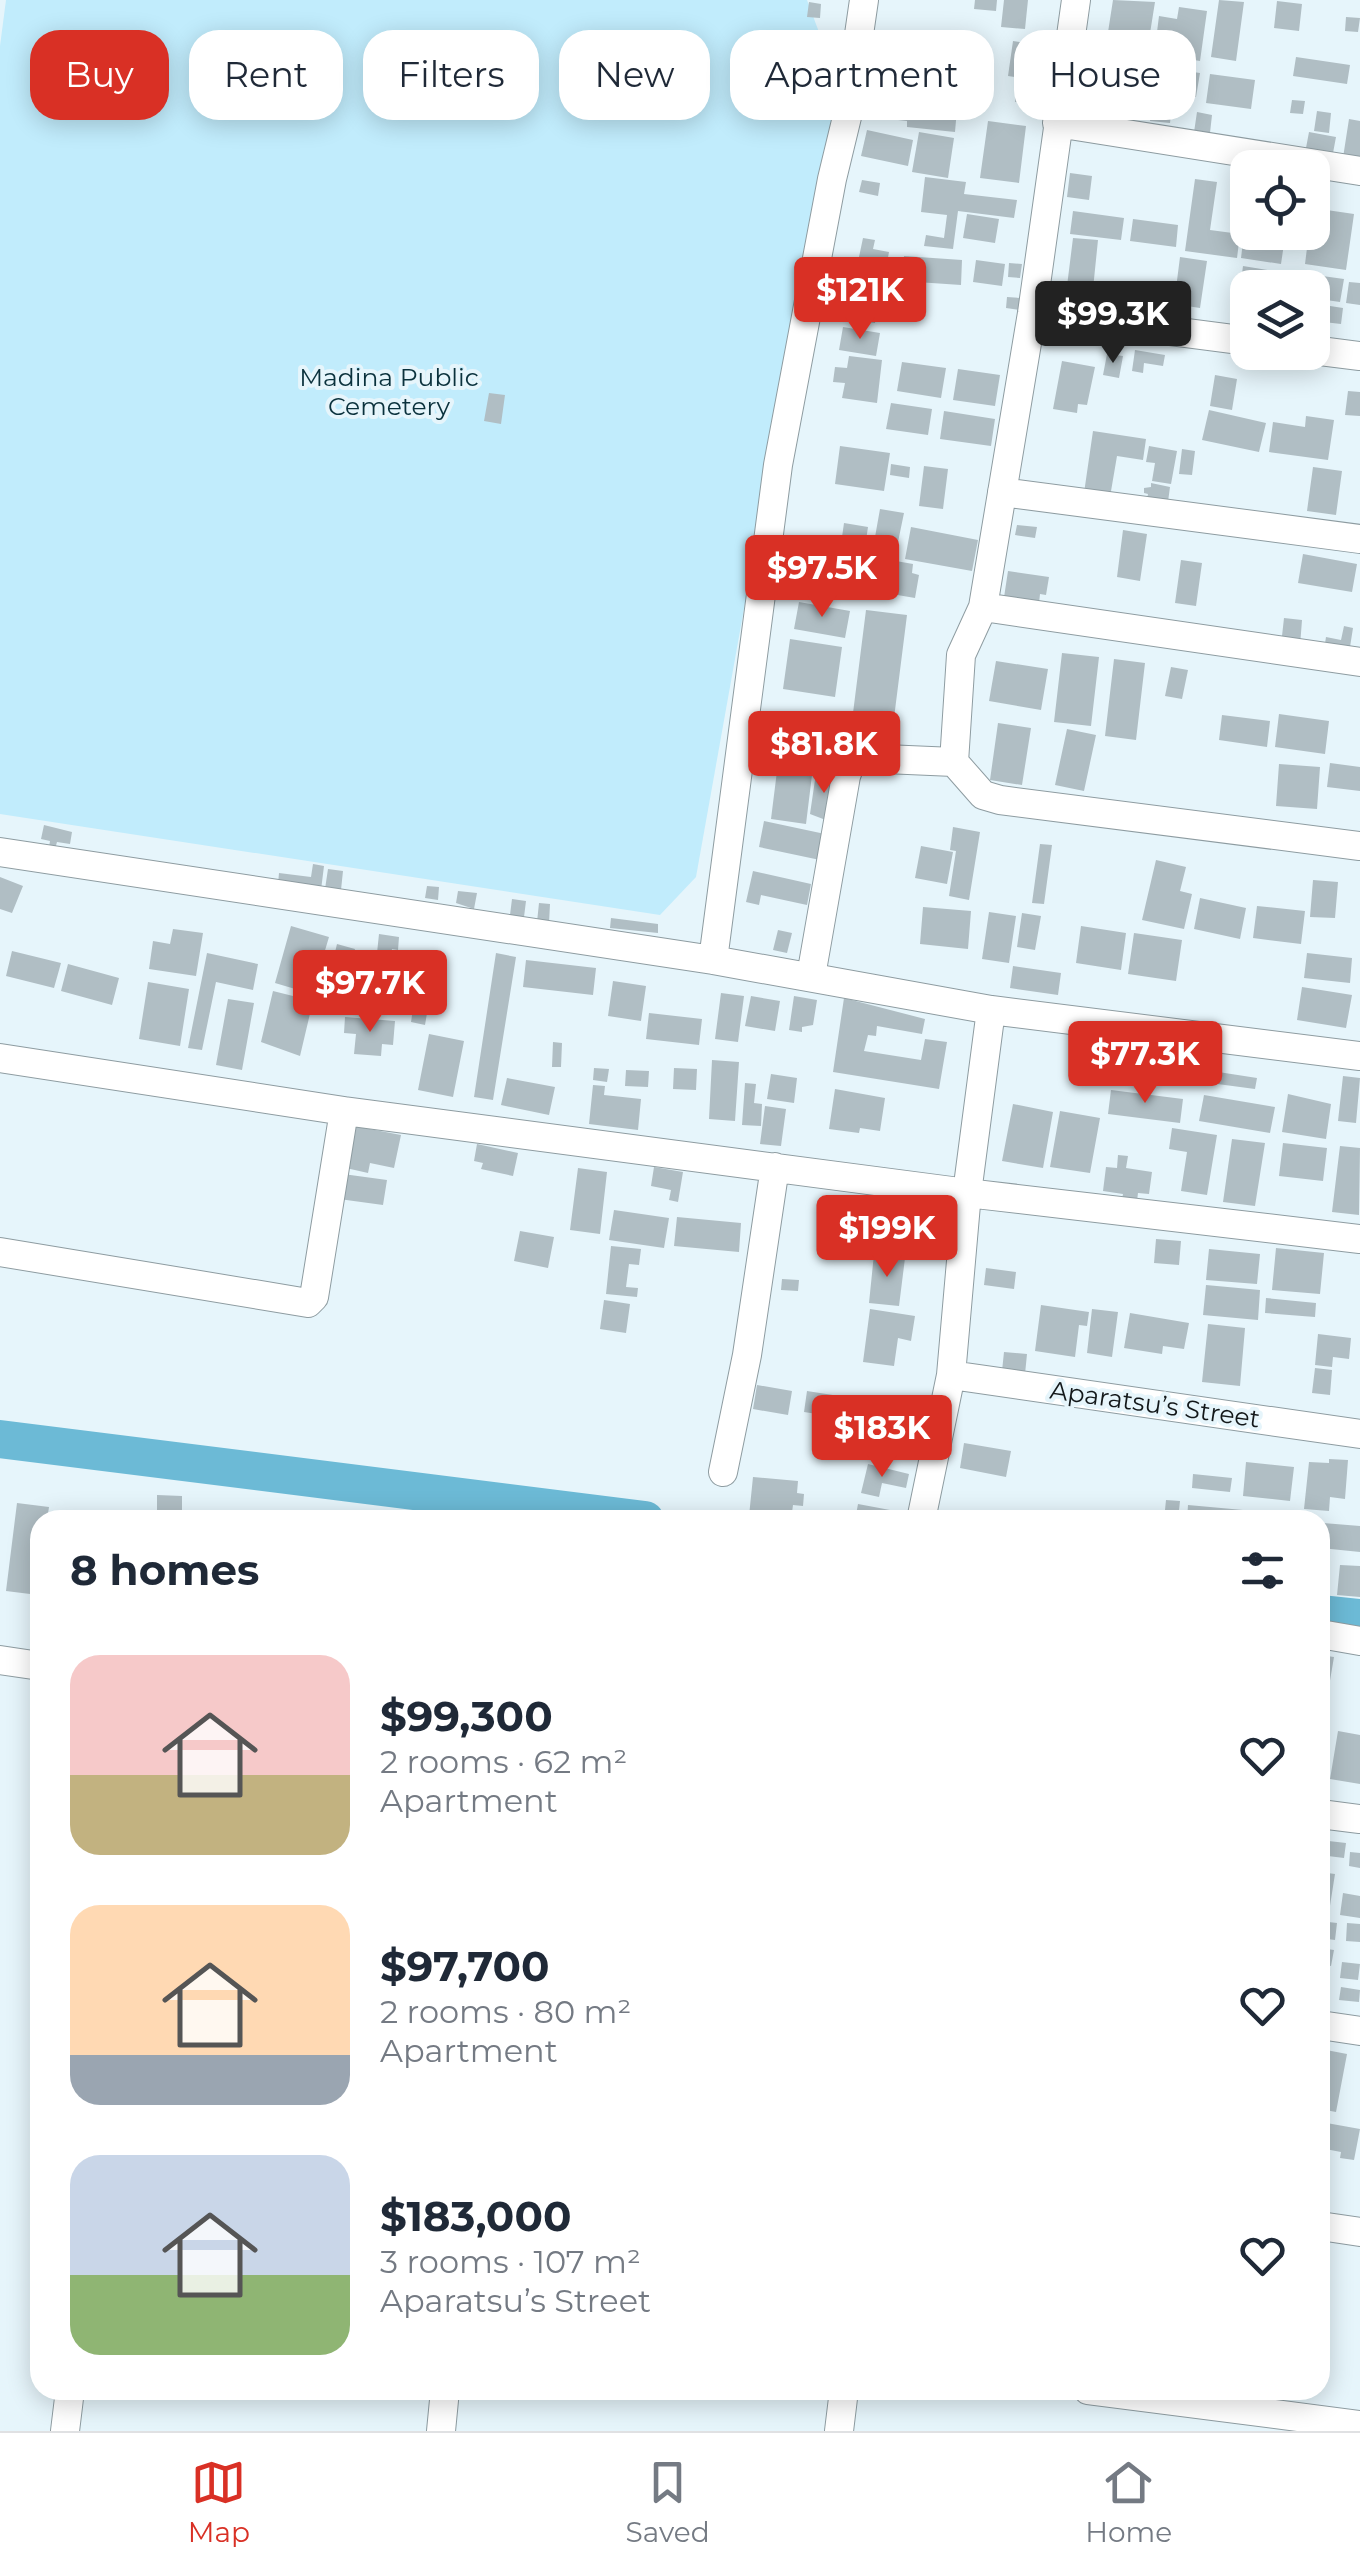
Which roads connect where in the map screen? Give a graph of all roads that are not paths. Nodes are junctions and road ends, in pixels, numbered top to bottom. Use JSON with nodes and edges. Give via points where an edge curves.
{"nodes":[{"id":1,"x":864,"y":0,"type":"edge"},
{"id":2,"x":1076,"y":0,"type":"edge"},
{"id":3,"x":1056,"y":123,"type":"junction"},
{"id":4,"x":1360,"y":171,"type":"edge"},
{"id":5,"x":1032,"y":313,"type":"junction"},
{"id":6,"x":1230,"y":339,"type":"edge"},
{"id":7,"x":1330,"y":352,"type":"edge"},
{"id":8,"x":1360,"y":356,"type":"edge"},
{"id":9,"x":1002,"y":492,"type":"junction"},
{"id":10,"x":1360,"y":539,"type":"edge"},
{"id":11,"x":983,"y":607,"type":"junction"},
{"id":12,"x":1360,"y":662,"type":"edge"},
{"id":13,"x":954,"y":762,"type":"junction"},
{"id":14,"x":1360,"y":846,"type":"edge"},
{"id":15,"x":0,"y":852,"type":"edge"},
{"id":16,"x":713,"y":960,"type":"junction"},
{"id":17,"x":811,"y":976,"type":"junction"},
{"id":18,"x":991,"y":1010,"type":"junction"},
{"id":19,"x":1360,"y":1056,"type":"edge"},
{"id":20,"x":0,"y":1058,"type":"edge"},
{"id":21,"x":344,"y":1111,"type":"junction"},
{"id":22,"x":774,"y":1166,"type":"junction"},
{"id":23,"x":967,"y":1193,"type":"junction"},
{"id":24,"x":1360,"y":1239,"type":"edge"},
{"id":25,"x":0,"y":1252,"type":"edge"},
{"id":26,"x":951,"y":1375,"type":"junction"},
{"id":27,"x":1360,"y":1434,"type":"edge"},
{"id":28,"x":723,"y":1472,"type":"dead end"},
{"id":29,"x":923,"y":1510,"type":"edge"},
{"id":30,"x":1330,"y":1636,"type":"edge"},
{"id":31,"x":1360,"y":1641,"type":"edge"},
{"id":32,"x":0,"y":1660,"type":"edge"},
{"id":33,"x":30,"y":1664,"type":"edge"},
{"id":34,"x":1330,"y":1815,"type":"edge"},
{"id":35,"x":1360,"y":1819,"type":"edge"},
{"id":36,"x":1330,"y":2026,"type":"edge"},
{"id":37,"x":1360,"y":2031,"type":"edge"},
{"id":38,"x":1330,"y":2228,"type":"edge"},
{"id":39,"x":1360,"y":2232,"type":"edge"},
{"id":40,"x":69,"y":2400,"type":"edge"},
{"id":41,"x":444,"y":2400,"type":"edge"},
{"id":42,"x":843,"y":2400,"type":"edge"},
{"id":43,"x":1166,"y":2400,"type":"edge"},
{"id":44,"x":1360,"y":2425,"type":"edge"},
{"id":45,"x":65,"y":2431,"type":"edge"},
{"id":46,"x":441,"y":2431,"type":"edge"},
{"id":47,"x":839,"y":2431,"type":"edge"}],
"edges":[{"from":1,"to":16,"type":"street","via":[[778,465]]},
{"from":2,"to":3,"type":"street"},
{"from":3,"to":4,"type":"street"},
{"from":3,"to":5,"type":"street"},
{"from":5,"to":6,"type":"street"},
{"from":5,"to":9,"type":"street"},
{"from":7,"to":8,"type":"street"},
{"from":9,"to":10,"type":"street"},
{"from":9,"to":11,"type":"street"},
{"from":11,"to":12,"type":"street"},
{"from":11,"to":13,"type":"street","via":[[961,655]]},
{"from":13,"to":14,"type":"street","via":[[983,796],[1000,800]]},
{"from":13,"to":17,"type":"street","via":[[862,758],[850,764]]},
{"from":15,"to":16,"type":"street"},
{"from":16,"to":17,"type":"street"},
{"from":17,"to":18,"type":"street"},
{"from":18,"to":19,"type":"street"},
{"from":18,"to":23,"type":"street"},
{"from":20,"to":21,"type":"street"},
{"from":21,"to":22,"type":"street"},
{"from":21,"to":25,"type":"street","via":[[308,1303]]},
{"from":22,"to":23,"type":"street"},
{"from":22,"to":28,"type":"street"},
{"from":23,"to":24,"type":"street"},
{"from":23,"to":26,"type":"street"},
{"from":26,"to":27,"type":"street","name":"Aparatsu’s Street"},
{"from":26,"to":29,"type":"street"},
{"from":30,"to":31,"type":"street"},
{"from":32,"to":33,"type":"street"},
{"from":34,"to":35,"type":"street"},
{"from":36,"to":37,"type":"street"},
{"from":38,"to":39,"type":"street"},
{"from":40,"to":45,"type":"street"},
{"from":41,"to":46,"type":"street"},
{"from":42,"to":47,"type":"street"},
{"from":43,"to":44,"type":"street"}]}
